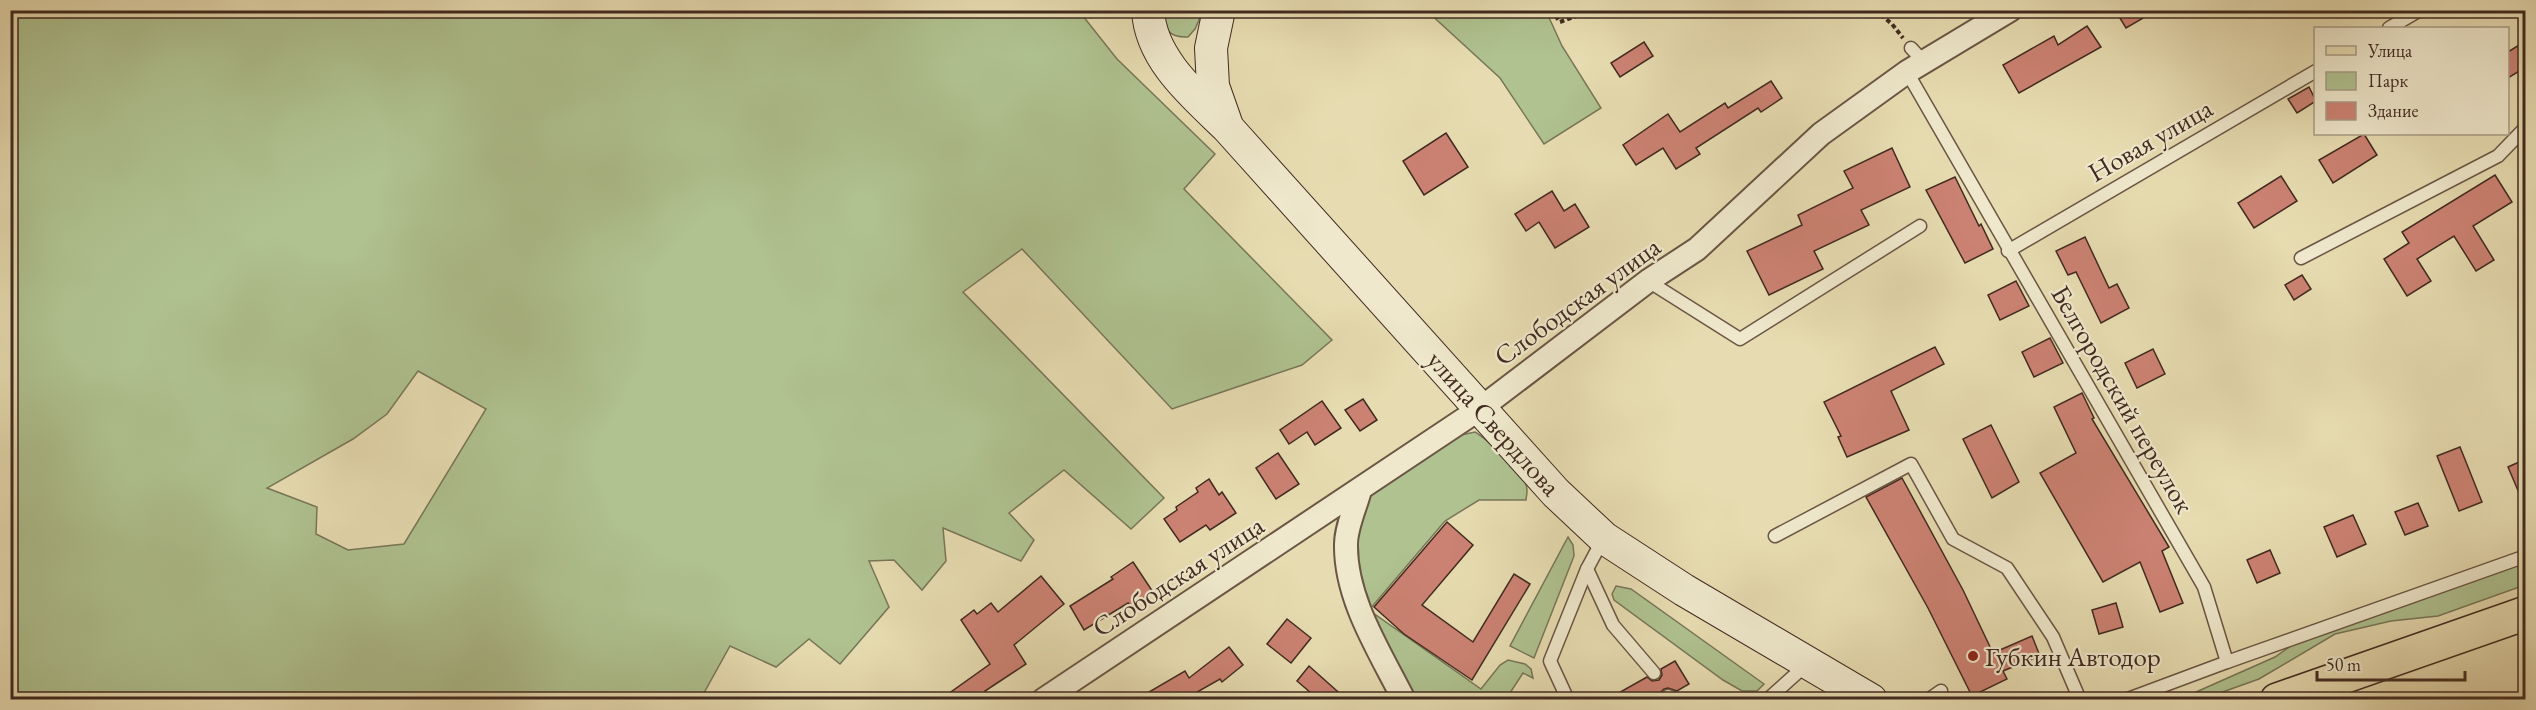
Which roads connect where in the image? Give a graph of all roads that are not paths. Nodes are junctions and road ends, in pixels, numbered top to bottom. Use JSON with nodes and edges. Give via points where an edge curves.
{"nodes":[{"id":1,"x":1148,"y":10,"type":"edge"},
{"id":2,"x":1219,"y":10,"type":"edge"},
{"id":3,"x":2010,"y":10,"type":"edge"},
{"id":4,"x":2420,"y":10,"type":"edge"},
{"id":5,"x":2391,"y":27,"type":"edge"},
{"id":6,"x":1914,"y":60,"type":"junction"},
{"id":7,"x":2314,"y":72,"type":"edge"},
{"id":8,"x":1227,"y":127,"type":"junction"},
{"id":9,"x":2526,"y":127,"type":"edge"},
{"id":10,"x":1920,"y":226,"type":"dead end"},
{"id":11,"x":2008,"y":251,"type":"junction"},
{"id":12,"x":2301,"y":258,"type":"dead end"},
{"id":13,"x":1648,"y":281,"type":"junction"},
{"id":14,"x":1481,"y":408,"type":"junction"},
{"id":15,"x":1360,"y":490,"type":"junction"},
{"id":16,"x":1775,"y":536,"type":"dead end"},
{"id":17,"x":1604,"y":538,"type":"junction"},
{"id":18,"x":2526,"y":556,"type":"edge"},
{"id":19,"x":1587,"y":569,"type":"junction"},
{"id":20,"x":2526,"y":613,"type":"edge"},
{"id":21,"x":2526,"y":638,"type":"edge"},
{"id":22,"x":2227,"y":662,"type":"junction"},
{"id":23,"x":1808,"y":663,"type":"junction"},
{"id":24,"x":1654,"y":673,"type":"dead end"},
{"id":25,"x":1941,"y":692,"type":"dead end"},
{"id":26,"x":1043,"y":699,"type":"edge"},
{"id":27,"x":1404,"y":699,"type":"edge"},
{"id":28,"x":1568,"y":699,"type":"edge"},
{"id":29,"x":1767,"y":699,"type":"edge"},
{"id":30,"x":1826,"y":699,"type":"edge"},
{"id":31,"x":1844,"y":699,"type":"edge"},
{"id":32,"x":1871,"y":699,"type":"edge"},
{"id":33,"x":1928,"y":699,"type":"edge"},
{"id":34,"x":2080,"y":699,"type":"edge"},
{"id":35,"x":2125,"y":699,"type":"edge"},
{"id":36,"x":2277,"y":699,"type":"edge"},
{"id":37,"x":2342,"y":699,"type":"edge"}],
"edges":[{"from":1,"to":8,"type":"main road","name":"улица Свердлова","via":[[1159,47],[1180,82]]},
{"from":2,"to":8,"type":"main road","name":"улица Свердлова","via":[[1211,57],[1213,86]]},
{"from":3,"to":6,"type":"street","name":"Слободская улица"},
{"from":4,"to":5,"type":"lane"},
{"from":6,"to":11,"type":"lane","name":"Белгородский переулок"},
{"from":6,"to":13,"type":"street","name":"Слободская улица","via":[[1821,134],[1697,249]]},
{"from":7,"to":11,"type":"lane","name":"Новая улица"},
{"from":8,"to":14,"type":"main road","name":"улица Свердлова"},
{"from":9,"to":12,"type":"lane","via":[[2498,156]]},
{"from":10,"to":13,"type":"lane","via":[[1740,339]]},
{"from":11,"to":22,"type":"lane","name":"Белгородский переулок","via":[[2204,587]]},
{"from":13,"to":14,"type":"street","name":"Слободская улица"},
{"from":14,"to":15,"type":"street","name":"Слободская улица"},
{"from":14,"to":17,"type":"main road","name":"улица Свердлова","via":[[1556,493]]},
{"from":15,"to":26,"type":"street","name":"Слободская улица"},
{"from":15,"to":27,"type":"street","via":[[1346,542],[1349,579],[1366,625]]},
{"from":16,"to":34,"type":"lane","via":[[1911,464],[1953,538],[2007,568],[2053,637]]},
{"from":17,"to":19,"type":"lane"},
{"from":17,"to":23,"type":"main road","name":"улица Свердлова"},
{"from":18,"to":22,"type":"lane"},
{"from":19,"to":24,"type":"lane","via":[[1613,625]]},
{"from":19,"to":28,"type":"lane","via":[[1550,661]]},
{"from":20,"to":36,"type":"main road"},
{"from":21,"to":37,"type":"main road"},
{"from":22,"to":35,"type":"lane"},
{"from":23,"to":29,"type":"lane"},
{"from":23,"to":30,"type":"main road"},
{"from":23,"to":31,"type":"main road"},
{"from":23,"to":32,"type":"main road"},
{"from":25,"to":33,"type":"lane"}]}
